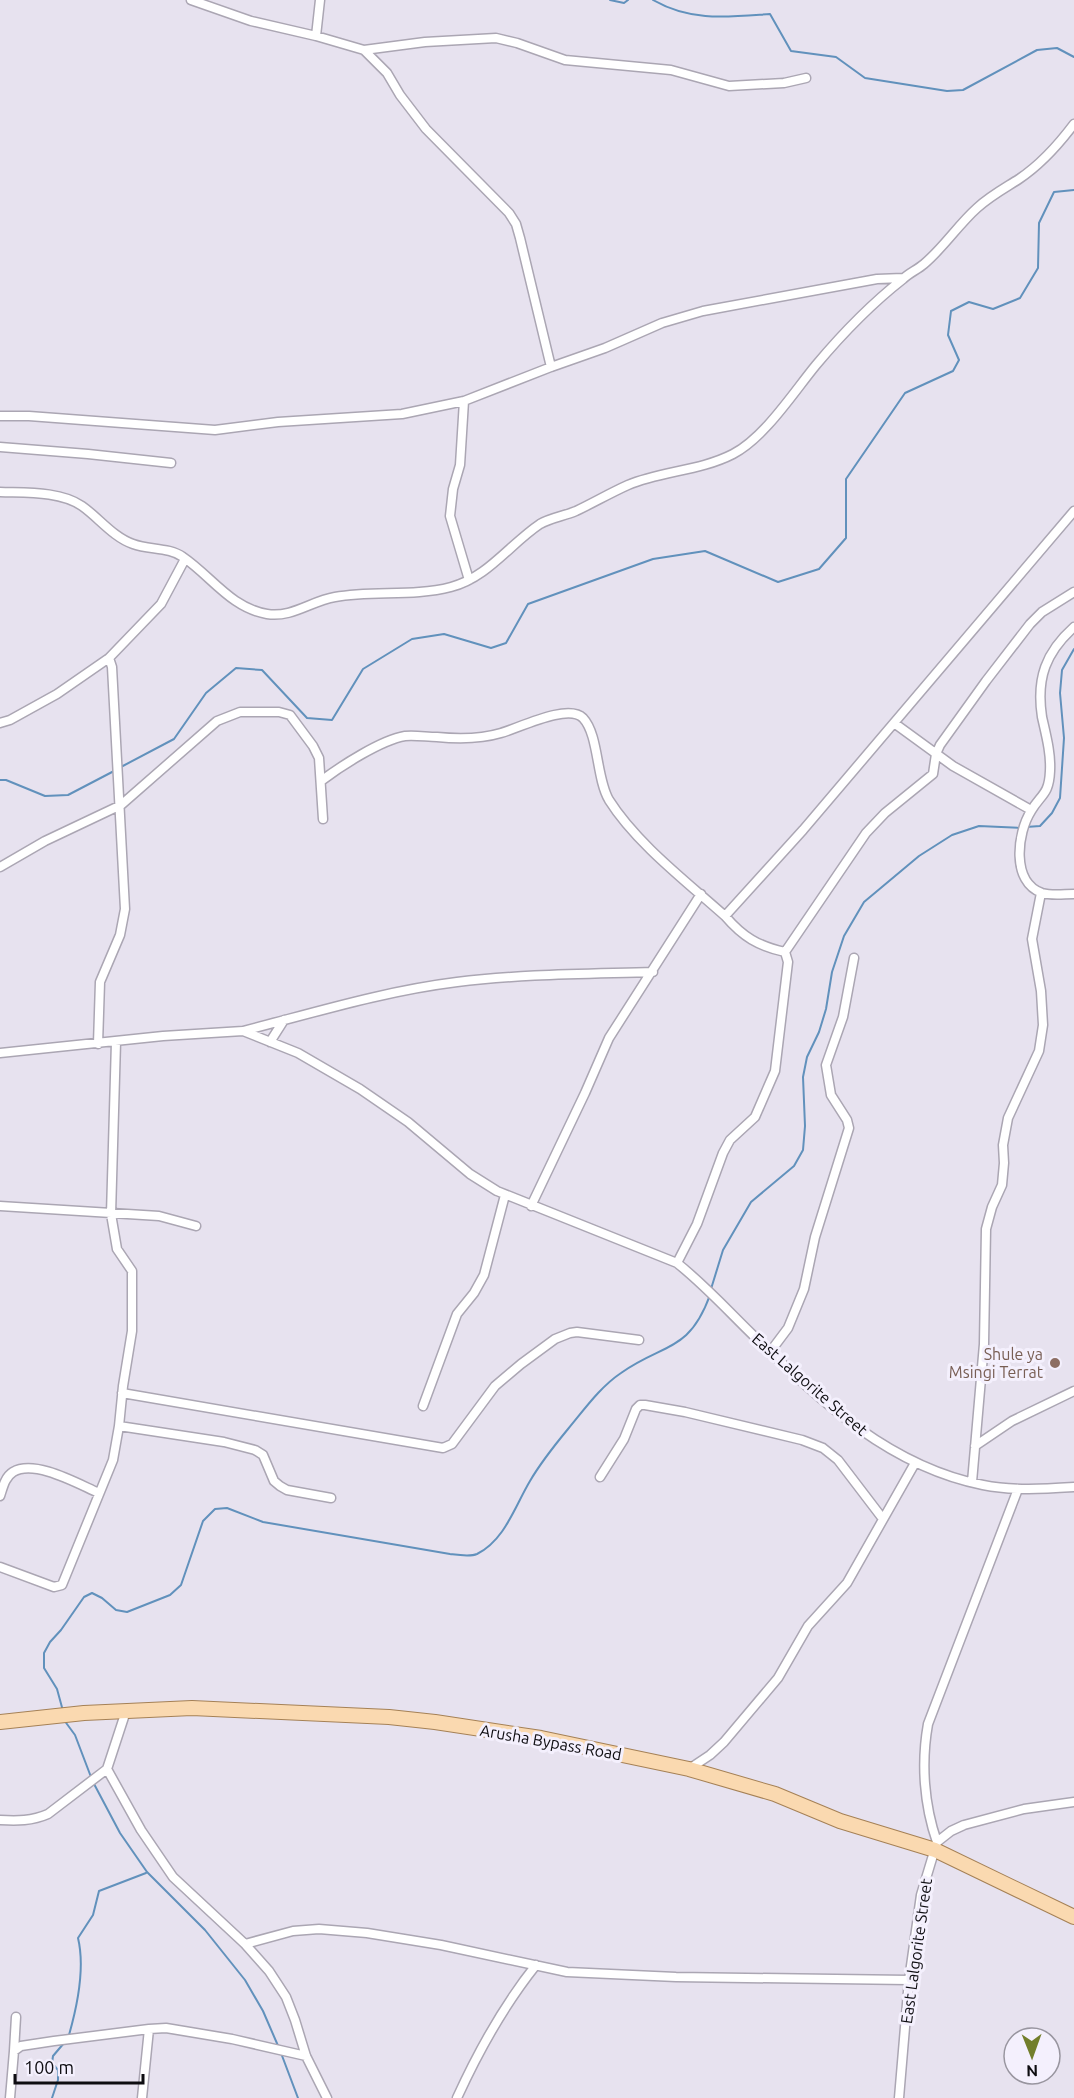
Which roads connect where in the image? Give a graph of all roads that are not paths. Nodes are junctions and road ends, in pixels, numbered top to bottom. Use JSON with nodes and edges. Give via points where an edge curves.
{"nodes":[{"id":1,"x":191,"y":0,"type":"edge"},
{"id":2,"x":320,"y":0,"type":"edge"},
{"id":3,"x":316,"y":36,"type":"junction"},
{"id":4,"x":364,"y":50,"type":"junction"},
{"id":5,"x":806,"y":78,"type":"dead end"},
{"id":6,"x":1074,"y":124,"type":"edge"},
{"id":7,"x":904,"y":278,"type":"junction"},
{"id":8,"x":551,"y":367,"type":"junction"},
{"id":9,"x":464,"y":401,"type":"junction"},
{"id":10,"x":0,"y":416,"type":"edge"},
{"id":11,"x":0,"y":447,"type":"edge"},
{"id":12,"x":171,"y":463,"type":"dead end"},
{"id":13,"x":2,"y":494,"type":"edge"},
{"id":14,"x":1074,"y":511,"type":"edge"},
{"id":15,"x":186,"y":559,"type":"junction"},
{"id":16,"x":469,"y":580,"type":"junction"},
{"id":17,"x":1074,"y":591,"type":"edge"},
{"id":18,"x":1074,"y":627,"type":"edge"},
{"id":19,"x":109,"y":658,"type":"junction"},
{"id":20,"x":0,"y":723,"type":"edge"},
{"id":21,"x":894,"y":723,"type":"junction"},
{"id":22,"x":936,"y":754,"type":"junction"},
{"id":23,"x":321,"y":781,"type":"junction"},
{"id":24,"x":121,"y":805,"type":"junction"},
{"id":25,"x":1031,"y":810,"type":"junction"},
{"id":26,"x":323,"y":819,"type":"dead end"},
{"id":27,"x":0,"y":867,"type":"edge"},
{"id":28,"x":1041,"y":892,"type":"junction"},
{"id":29,"x":701,"y":894,"type":"junction"},
{"id":30,"x":1074,"y":894,"type":"edge"},
{"id":31,"x":725,"y":916,"type":"junction"},
{"id":32,"x":785,"y":952,"type":"junction"},
{"id":33,"x":855,"y":958,"type":"dead end"},
{"id":34,"x":653,"y":972,"type":"junction"},
{"id":35,"x":284,"y":1020,"type":"junction"},
{"id":36,"x":243,"y":1031,"type":"junction"},
{"id":37,"x":116,"y":1042,"type":"junction"},
{"id":38,"x":270,"y":1042,"type":"junction"},
{"id":39,"x":98,"y":1044,"type":"junction"},
{"id":40,"x":0,"y":1053,"type":"edge"},
{"id":41,"x":506,"y":1195,"type":"junction"},
{"id":42,"x":0,"y":1206,"type":"edge"},
{"id":43,"x":531,"y":1206,"type":"junction"},
{"id":44,"x":111,"y":1214,"type":"junction"},
{"id":45,"x":196,"y":1226,"type":"dead end"},
{"id":46,"x":677,"y":1263,"type":"junction"},
{"id":47,"x":639,"y":1340,"type":"dead end"},
{"id":48,"x":770,"y":1352,"type":"junction"},
{"id":49,"x":1074,"y":1391,"type":"edge"},
{"id":50,"x":122,"y":1393,"type":"junction"},
{"id":51,"x":423,"y":1406,"type":"dead end"},
{"id":52,"x":119,"y":1426,"type":"junction"},
{"id":53,"x":975,"y":1446,"type":"junction"},
{"id":54,"x":915,"y":1463,"type":"junction"},
{"id":55,"x":600,"y":1477,"type":"dead end"},
{"id":56,"x":972,"y":1482,"type":"junction"},
{"id":57,"x":1074,"y":1487,"type":"edge"},
{"id":58,"x":1018,"y":1490,"type":"junction"},
{"id":59,"x":99,"y":1493,"type":"junction"},
{"id":60,"x":0,"y":1496,"type":"edge"},
{"id":61,"x":331,"y":1498,"type":"dead end"},
{"id":62,"x":883,"y":1519,"type":"junction"},
{"id":63,"x":0,"y":1567,"type":"edge"},
{"id":64,"x":126,"y":1711,"type":"junction"},
{"id":65,"x":0,"y":1722,"type":"edge"},
{"id":66,"x":689,"y":1768,"type":"junction"},
{"id":67,"x":107,"y":1769,"type":"junction"},
{"id":68,"x":1074,"y":1802,"type":"edge"},
{"id":69,"x":0,"y":1820,"type":"edge"},
{"id":70,"x":936,"y":1846,"type":"junction"},
{"id":71,"x":1074,"y":1917,"type":"edge"},
{"id":72,"x":245,"y":1944,"type":"junction"},
{"id":73,"x":536,"y":1965,"type":"junction"},
{"id":74,"x":909,"y":1980,"type":"junction"},
{"id":75,"x":16,"y":2017,"type":"dead end"},
{"id":76,"x":149,"y":2029,"type":"junction"},
{"id":77,"x":14,"y":2051,"type":"junction"},
{"id":78,"x":306,"y":2056,"type":"junction"},
{"id":79,"x":10,"y":2098,"type":"edge"},
{"id":80,"x":142,"y":2098,"type":"edge"},
{"id":81,"x":327,"y":2098,"type":"edge"},
{"id":82,"x":458,"y":2098,"type":"edge"},
{"id":83,"x":899,"y":2098,"type":"edge"}],
"edges":[{"from":1,"to":3,"type":"street","via":[[251,21]]},
{"from":2,"to":3,"type":"street"},
{"from":3,"to":4,"type":"street"},
{"from":4,"to":5,"type":"street","via":[[496,38],[565,60],[671,70],[729,86]]},
{"from":4,"to":8,"type":"street","via":[[387,73],[426,129],[516,224]]},
{"from":6,"to":7,"type":"street","via":[[1042,160],[976,208],[930,258]]},
{"from":7,"to":8,"type":"street","via":[[877,279],[703,311]]},
{"from":7,"to":16,"type":"street","via":[[842,334],[752,441],[733,454],[636,482],[580,509],[544,521]]},
{"from":8,"to":9,"type":"street"},
{"from":9,"to":10,"type":"street","via":[[402,414],[215,430]]},
{"from":9,"to":16,"type":"street","via":[[460,465],[450,516]]},
{"from":11,"to":12,"type":"street"},
{"from":13,"to":15,"type":"street","via":[[38,494],[69,500],[125,540],[176,552]]},
{"from":14,"to":21,"type":"street"},
{"from":15,"to":16,"type":"street","via":[[229,597],[271,615],[296,611],[334,597],[422,591]]},
{"from":15,"to":19,"type":"street","via":[[161,604]]},
{"from":17,"to":22,"type":"street","via":[[1030,624]]},
{"from":18,"to":25,"type":"street","via":[[1048,657],[1043,674],[1040,701],[1049,748],[1049,784]]},
{"from":19,"to":20,"type":"street","via":[[57,694]]},
{"from":19,"to":24,"type":"street"},
{"from":21,"to":22,"type":"street"},
{"from":21,"to":31,"type":"street"},
{"from":22,"to":25,"type":"street"},
{"from":22,"to":32,"type":"street","via":[[933,774],[866,833]]},
{"from":23,"to":24,"type":"street","via":[[319,758],[290,715],[240,712],[217,721]]},
{"from":23,"to":26,"type":"street"},
{"from":23,"to":29,"type":"street","via":[[370,751],[406,736],[490,736],[573,713],[589,727],[601,782],[629,828]]},
{"from":24,"to":27,"type":"street"},
{"from":24,"to":39,"type":"street","via":[[125,909],[120,935],[100,982]]},
{"from":25,"to":28,"type":"street","via":[[1019,860],[1030,884]]},
{"from":28,"to":30,"type":"street"},
{"from":28,"to":53,"type":"street","via":[[1032,939],[1043,1025],[1038,1051],[1008,1119],[1002,1185],[986,1229],[984,1344]]},
{"from":29,"to":31,"type":"street"},
{"from":29,"to":34,"type":"street"},
{"from":31,"to":32,"type":"street","via":[[748,938]]},
{"from":32,"to":46,"type":"street","via":[[788,962],[775,1071],[755,1117],[730,1140],[723,1153],[697,1224]]},
{"from":33,"to":48,"type":"street","via":[[843,1017],[826,1065],[831,1095],[849,1128],[815,1237],[804,1289],[788,1328]]},
{"from":34,"to":35,"type":"street","via":[[453,982]]},
{"from":34,"to":43,"type":"street","via":[[609,1038]]},
{"from":35,"to":36,"type":"street"},
{"from":35,"to":38,"type":"street"},
{"from":36,"to":37,"type":"street"},
{"from":36,"to":38,"type":"street","name":"East Lalgorite Street"},
{"from":37,"to":39,"type":"street"},
{"from":37,"to":44,"type":"street"},
{"from":38,"to":41,"type":"street","name":"East Lalgorite Street","via":[[298,1053],[360,1089],[408,1122],[470,1174]]},
{"from":39,"to":40,"type":"street"},
{"from":41,"to":43,"type":"street","name":"East Lalgorite Street"},
{"from":41,"to":51,"type":"street","via":[[484,1275],[457,1314]]},
{"from":42,"to":44,"type":"street"},
{"from":43,"to":46,"type":"street","name":"East Lalgorite Street"},
{"from":44,"to":45,"type":"street","via":[[159,1216]]},
{"from":44,"to":50,"type":"street","via":[[117,1249],[132,1271],[132,1331]]},
{"from":46,"to":48,"type":"street","name":"East Lalgorite Street"},
{"from":47,"to":50,"type":"street","via":[[578,1332],[555,1339],[495,1386],[452,1444],[443,1448]]},
{"from":48,"to":54,"type":"street","name":"East Lalgorite Street","via":[[864,1433]]},
{"from":49,"to":53,"type":"street","via":[[1012,1421]]},
{"from":50,"to":52,"type":"street"},
{"from":52,"to":59,"type":"street","via":[[112,1460]]},
{"from":52,"to":61,"type":"street","via":[[249,1448],[263,1455],[280,1486]]},
{"from":53,"to":56,"type":"street"},
{"from":54,"to":56,"type":"street","name":"East Lalgorite Street"},
{"from":54,"to":62,"type":"street"},
{"from":55,"to":62,"type":"street","via":[[624,1439],[636,1409],[645,1405],[823,1448],[838,1460]]},
{"from":56,"to":58,"type":"street","name":"East Lalgorite Street"},
{"from":57,"to":58,"type":"street","name":"East Lalgorite Street"},
{"from":58,"to":70,"type":"street","via":[[928,1725],[927,1807]]},
{"from":59,"to":60,"type":"street","via":[[53,1473],[24,1468],[5,1480]]},
{"from":59,"to":63,"type":"street","via":[[60,1587]]},
{"from":62,"to":66,"type":"street","via":[[847,1583],[808,1626],[778,1678],[724,1742]]},
{"from":64,"to":65,"type":"main road","name":"Arusha Bypass Road"},
{"from":64,"to":66,"type":"main road","name":"Arusha Bypass Road","via":[[192,1708],[435,1722],[541,1738]]},
{"from":64,"to":67,"type":"street"},
{"from":66,"to":70,"type":"main road","name":"Arusha Bypass Road","via":[[775,1794],[840,1821]]},
{"from":67,"to":69,"type":"street","via":[[48,1814],[23,1821]]},
{"from":67,"to":72,"type":"street","via":[[173,1877]]},
{"from":68,"to":70,"type":"street","via":[[1024,1809],[964,1825]]},
{"from":70,"to":71,"type":"main road","name":"Arusha Bypass Road"},
{"from":70,"to":74,"type":"street","name":"East Lalgorite Street","via":[[921,1895]]},
{"from":72,"to":73,"type":"street","via":[[293,1931],[319,1929],[441,1945]]},
{"from":72,"to":78,"type":"street","via":[[286,1997]]},
{"from":73,"to":74,"type":"street","via":[[567,1972],[676,1977]]},
{"from":73,"to":82,"type":"street","via":[[474,2062]]},
{"from":74,"to":83,"type":"street","name":"East Lalgorite Street"},
{"from":75,"to":77,"type":"street"},
{"from":76,"to":77,"type":"street","via":[[21,2046]]},
{"from":76,"to":78,"type":"street","via":[[166,2028]]},
{"from":76,"to":80,"type":"street"},
{"from":77,"to":79,"type":"street"},
{"from":78,"to":81,"type":"street"}]}
